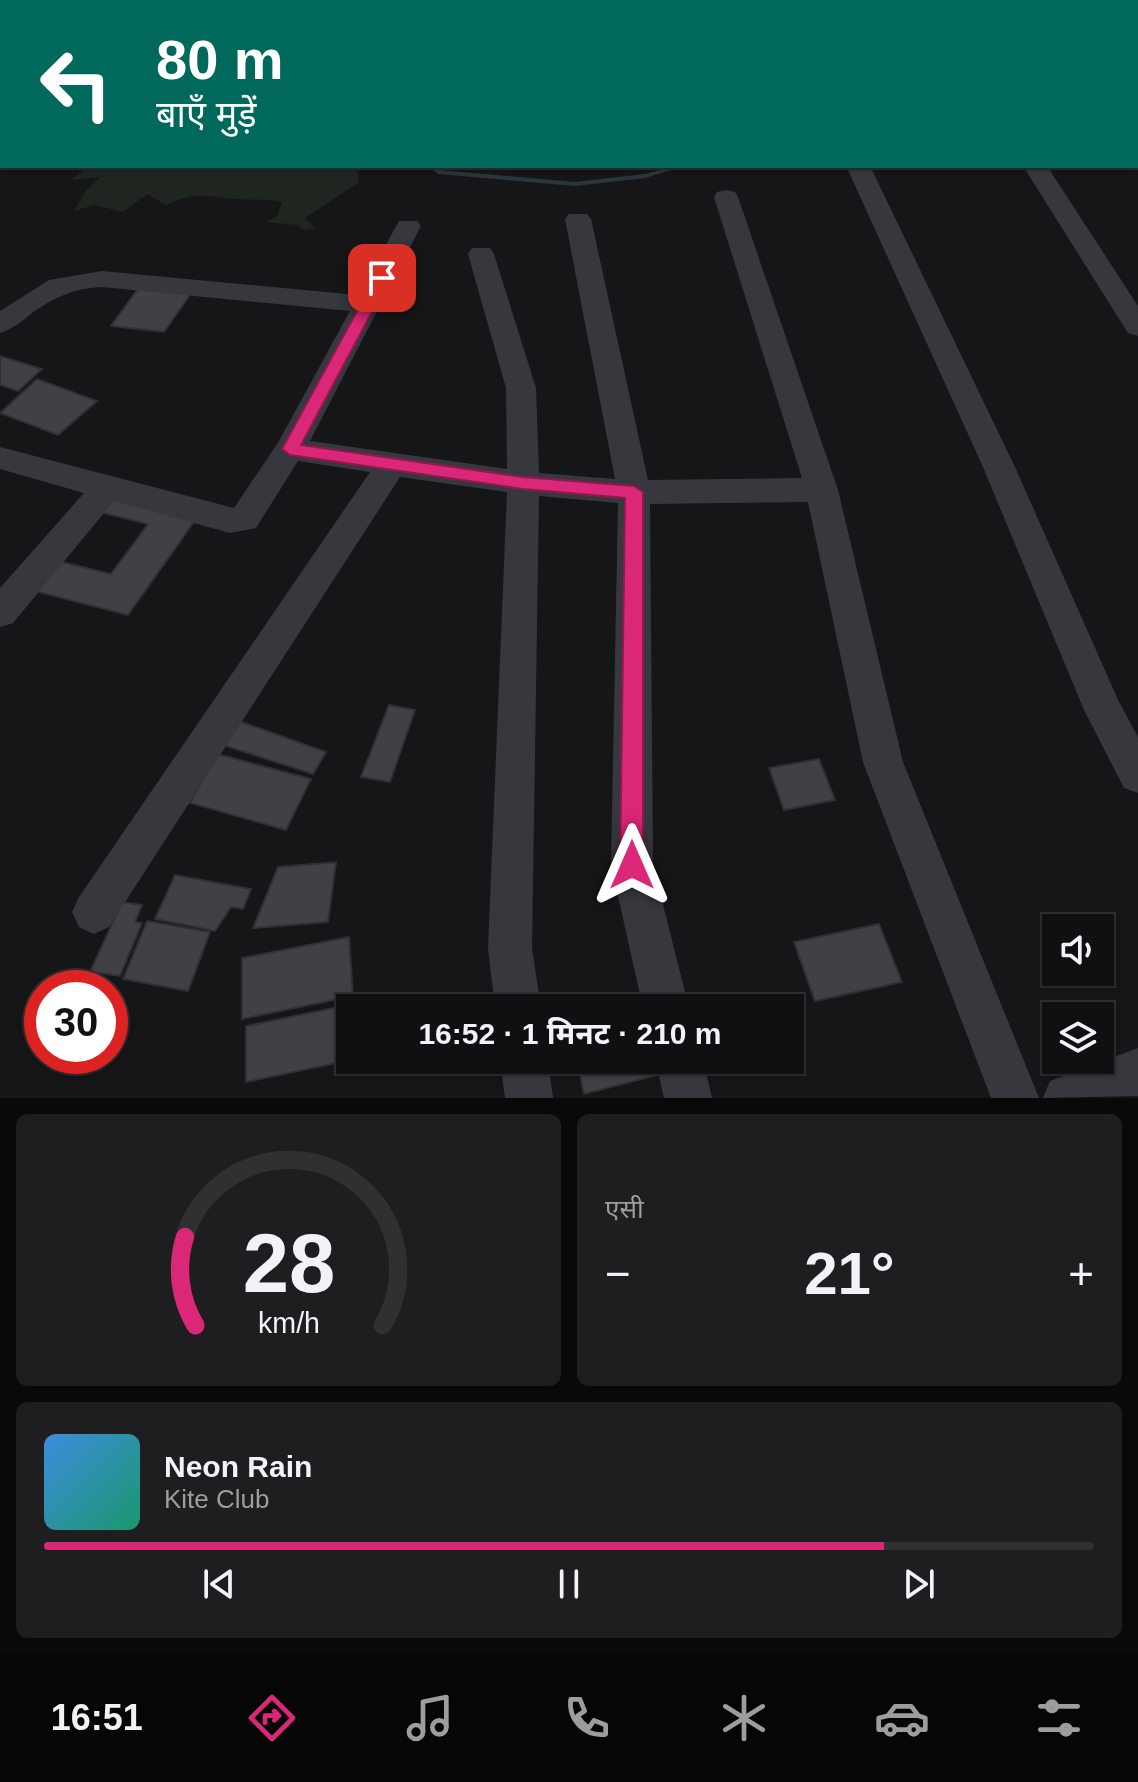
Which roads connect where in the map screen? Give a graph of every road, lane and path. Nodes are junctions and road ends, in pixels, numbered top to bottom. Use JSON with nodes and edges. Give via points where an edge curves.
{"nodes":[{"id":1,"x":1036,"y":168,"type":"edge"},
{"id":2,"x":860,"y":170,"type":"dead end"},
{"id":3,"x":726,"y":197,"type":"dead end"},
{"id":4,"x":578,"y":219,"type":"dead end"},
{"id":5,"x":408,"y":226,"type":"dead end"},
{"id":6,"x":481,"y":254,"type":"dead end"},
{"id":7,"x":369,"y":304,"type":"junction"},
{"id":8,"x":0,"y":324,"type":"edge"},
{"id":9,"x":1138,"y":327,"type":"edge"},
{"id":10,"x":290,"y":449,"type":"junction"},
{"id":11,"x":0,"y":458,"type":"edge"},
{"id":12,"x":392,"y":464,"type":"junction"},
{"id":13,"x":523,"y":483,"type":"junction"},
{"id":14,"x":107,"y":488,"type":"junction"},
{"id":15,"x":822,"y":490,"type":"junction"},
{"id":16,"x":634,"y":492,"type":"junction"},
{"id":17,"x":0,"y":613,"type":"edge"},
{"id":18,"x":1138,"y":775,"type":"edge"},
{"id":19,"x":94,"y":912,"type":"dead end"},
{"id":20,"x":516,"y":994,"type":"edge"},
{"id":21,"x":663,"y":994,"type":"edge"},
{"id":22,"x":1138,"y":1072,"type":"edge"},
{"id":23,"x":526,"y":1074,"type":"edge"},
{"id":24,"x":682,"y":1074,"type":"edge"},
{"id":25,"x":529,"y":1098,"type":"edge"},
{"id":26,"x":688,"y":1098,"type":"edge"},
{"id":27,"x":1015,"y":1098,"type":"edge"},
{"id":28,"x":1067,"y":1098,"type":"edge"}],
"edges":[{"from":1,"to":9,"type":"street"},
{"from":2,"to":18,"type":"street","via":[[999,467],[1103,710]]},
{"from":3,"to":15,"type":"street"},
{"from":4,"to":16,"type":"street"},
{"from":5,"to":7,"type":"street"},
{"from":6,"to":13,"type":"street","via":[[521,388]]},
{"from":7,"to":8,"type":"street","via":[[73,279],[45,291]]},
{"from":7,"to":10,"type":"street"},
{"from":10,"to":12,"type":"street"},
{"from":10,"to":14,"type":"street","via":[[244,519],[236,522]]},
{"from":11,"to":14,"type":"street"},
{"from":12,"to":13,"type":"street"},
{"from":12,"to":19,"type":"street"},
{"from":13,"to":16,"type":"street"},
{"from":13,"to":20,"type":"street","via":[[510,948]]},
{"from":14,"to":17,"type":"street"},
{"from":15,"to":16,"type":"street"},
{"from":15,"to":27,"type":"street","via":[[883,762]]},
{"from":16,"to":21,"type":"street","via":[[632,865]]},
{"from":22,"to":28,"type":"street"},
{"from":23,"to":25,"type":"street"},
{"from":24,"to":26,"type":"street"}]}
